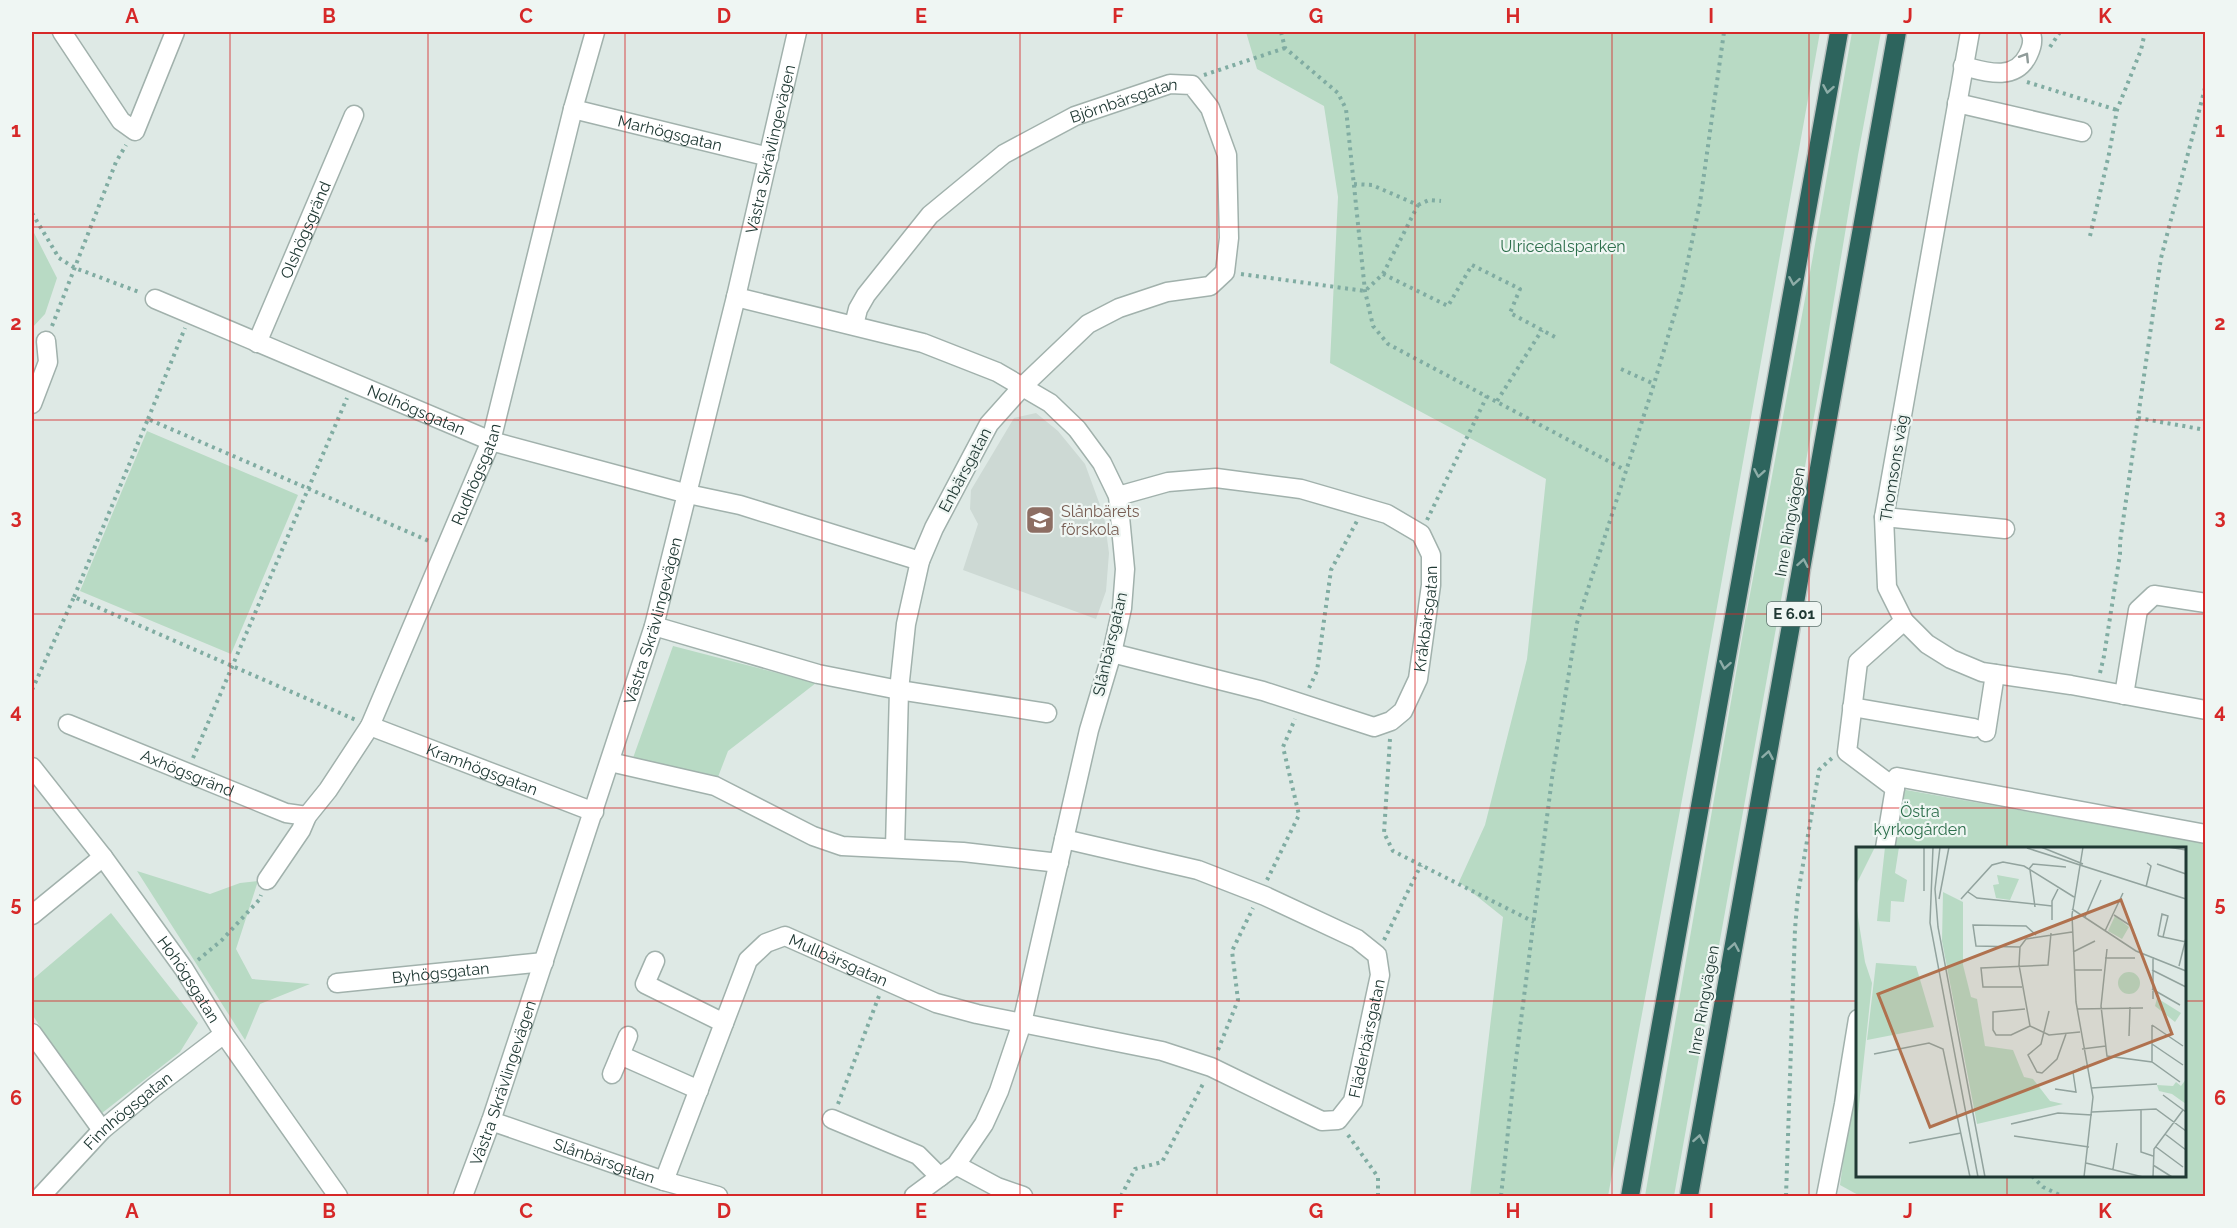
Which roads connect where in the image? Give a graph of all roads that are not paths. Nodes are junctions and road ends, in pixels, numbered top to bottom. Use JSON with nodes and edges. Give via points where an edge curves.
{"nodes":[{"id":1,"x":62,"y":32,"type":"edge"},
{"id":2,"x":175,"y":32,"type":"edge"},
{"id":3,"x":595,"y":32,"type":"edge"},
{"id":4,"x":797,"y":32,"type":"edge"},
{"id":5,"x":1839,"y":32,"type":"edge"},
{"id":6,"x":1897,"y":32,"type":"edge"},
{"id":7,"x":1970,"y":32,"type":"edge"},
{"id":8,"x":2030,"y":32,"type":"edge"},
{"id":9,"x":1964,"y":66,"type":"junction"},
{"id":10,"x":1957,"y":103,"type":"junction"},
{"id":11,"x":573,"y":109,"type":"junction"},
{"id":12,"x":354,"y":116,"type":"dead end"},
{"id":13,"x":2082,"y":132,"type":"dead end"},
{"id":14,"x":769,"y":157,"type":"junction"},
{"id":15,"x":736,"y":297,"type":"junction"},
{"id":16,"x":155,"y":299,"type":"road end"},
{"id":17,"x":854,"y":325,"type":"junction"},
{"id":18,"x":46,"y":341,"type":"road end"},
{"id":19,"x":256,"y":343,"type":"junction"},
{"id":20,"x":1023,"y":386,"type":"junction"},
{"id":21,"x":32,"y":404,"type":"edge"},
{"id":22,"x":490,"y":441,"type":"junction"},
{"id":23,"x":688,"y":494,"type":"junction"},
{"id":24,"x":1118,"y":496,"type":"junction"},
{"id":25,"x":1884,"y":517,"type":"junction"},
{"id":26,"x":2005,"y":529,"type":"dead end"},
{"id":27,"x":920,"y":561,"type":"junction"},
{"id":28,"x":2205,"y":603,"type":"edge"},
{"id":29,"x":1904,"y":621,"type":"junction"},
{"id":30,"x":654,"y":626,"type":"junction"},
{"id":31,"x":1112,"y":652,"type":"junction"},
{"id":32,"x":1995,"y":674,"type":"junction"},
{"id":33,"x":899,"y":690,"type":"junction"},
{"id":34,"x":2124,"y":695,"type":"junction"},
{"id":35,"x":1852,"y":708,"type":"junction"},
{"id":36,"x":2205,"y":710,"type":"edge"},
{"id":37,"x":1047,"y":713,"type":"dead end"},
{"id":38,"x":68,"y":724,"type":"dead end"},
{"id":39,"x":370,"y":726,"type":"junction"},
{"id":40,"x":610,"y":762,"type":"junction"},
{"id":41,"x":32,"y":767,"type":"edge"},
{"id":42,"x":1895,"y":788,"type":"junction"},
{"id":43,"x":594,"y":812,"type":"junction"},
{"id":44,"x":307,"y":816,"type":"junction"},
{"id":45,"x":2205,"y":834,"type":"edge"},
{"id":46,"x":1064,"y":839,"type":"junction"},
{"id":47,"x":1885,"y":847,"type":"edge"},
{"id":48,"x":895,"y":848,"type":"junction"},
{"id":49,"x":104,"y":857,"type":"junction"},
{"id":50,"x":1059,"y":863,"type":"junction"},
{"id":51,"x":267,"y":880,"type":"road end"},
{"id":52,"x":32,"y":915,"type":"edge"},
{"id":53,"x":655,"y":961,"type":"dead end"},
{"id":54,"x":544,"y":962,"type":"junction"},
{"id":55,"x":338,"y":983,"type":"dead end"},
{"id":56,"x":724,"y":1023,"type":"junction"},
{"id":57,"x":1022,"y":1023,"type":"junction"},
{"id":58,"x":1856,"y":1026,"type":"edge"},
{"id":59,"x":32,"y":1033,"type":"edge"},
{"id":60,"x":224,"y":1034,"type":"junction"},
{"id":61,"x":628,"y":1036,"type":"dead end"},
{"id":62,"x":620,"y":1055,"type":"junction"},
{"id":63,"x":612,"y":1074,"type":"dead end"},
{"id":64,"x":699,"y":1090,"type":"junction"},
{"id":65,"x":832,"y":1119,"type":"road end"},
{"id":66,"x":491,"y":1121,"type":"junction"},
{"id":67,"x":102,"y":1130,"type":"junction"},
{"id":68,"x":956,"y":1164,"type":"junction"},
{"id":69,"x":940,"y":1177,"type":"junction"},
{"id":70,"x":664,"y":1181,"type":"junction"},
{"id":71,"x":40,"y":1197,"type":"edge"},
{"id":72,"x":338,"y":1197,"type":"edge"},
{"id":73,"x":463,"y":1197,"type":"edge"},
{"id":74,"x":718,"y":1197,"type":"edge"},
{"id":75,"x":914,"y":1197,"type":"edge"},
{"id":76,"x":1023,"y":1197,"type":"edge"},
{"id":77,"x":1630,"y":1197,"type":"edge"},
{"id":78,"x":1689,"y":1197,"type":"edge"},
{"id":79,"x":1826,"y":1197,"type":"edge"}],
"edges":[{"from":1,"to":2,"type":"street","via":[[121,121],[135,131]]},
{"from":3,"to":11,"type":"street","name":"Rudhögsgatan"},
{"from":4,"to":14,"type":"street","name":"Västra Skrävlingevägen"},
{"from":5,"to":77,"type":"highway","one_way":true},
{"from":78,"to":6,"type":"highway","name":"Inre Ringvägen","number":"E 6.01","one_way":true},
{"from":7,"to":9,"type":"street","name":"Thomsons väg"},
{"from":9,"to":8,"type":"street","one_way":true,"via":[[1999,73],[2018,68],[2032,46]]},
{"from":9,"to":10,"type":"street","name":"Thomsons väg"},
{"from":10,"to":13,"type":"street"},
{"from":10,"to":25,"type":"street","name":"Thomsons väg"},
{"from":11,"to":14,"type":"street","name":"Marhögsgatan"},
{"from":11,"to":22,"type":"street","name":"Rudhögsgatan"},
{"from":12,"to":19,"type":"street","name":"Olshögsgränd"},
{"from":14,"to":15,"type":"street","name":"Västra Skrävlingevägen"},
{"from":15,"to":17,"type":"street","name":"Slånbärsgatan"},
{"from":15,"to":23,"type":"street","name":"Västra Skrävlingevägen"},
{"from":16,"to":19,"type":"street","name":"Nolhögsgatan"},
{"from":17,"to":20,"type":"street","name":"Slånbärsgatan","via":[[941,350]]},
{"from":17,"to":20,"type":"street","name":"Björnbärsgatan","via":[[866,295],[930,215],[1004,154],[1075,116],[1170,84],[1192,85],[1210,108],[1227,155],[1229,238],[1225,272],[1210,286],[1167,292],[1119,308],[1088,324]]},
{"from":18,"to":21,"type":"street","via":[[48,362]]},
{"from":19,"to":22,"type":"street","name":"Nolhögsgatan"},
{"from":20,"to":24,"type":"street","name":"Slånbärsgatan","via":[[1050,403],[1077,429],[1102,463]]},
{"from":20,"to":27,"type":"street","name":"Enbärsgatan","via":[[989,424]]},
{"from":22,"to":23,"type":"street","name":"Nolhögsgatan"},
{"from":22,"to":39,"type":"street","name":"Rudhögsgatan"},
{"from":23,"to":27,"type":"street","name":"Nolhögsgatan","via":[[740,505]]},
{"from":23,"to":30,"type":"street","name":"Västra Skrävlingevägen"},
{"from":24,"to":31,"type":"street","name":"Slånbärsgatan","via":[[1125,569],[1122,608]]},
{"from":24,"to":31,"type":"street","name":"Kråkbärsgatan","via":[[1168,482],[1216,478],[1301,489],[1387,514],[1421,534],[1431,555],[1431,585],[1418,679],[1403,711],[1374,727],[1263,691]]},
{"from":25,"to":26,"type":"street"},
{"from":25,"to":29,"type":"street","name":"Thomsons väg","via":[[1887,587]]},
{"from":27,"to":33,"type":"street","name":"Enbärsgatan","via":[[906,624]]},
{"from":28,"to":34,"type":"street","via":[[2154,595],[2138,610]]},
{"from":29,"to":32,"type":"street","name":"Thomsons väg","via":[[1927,644],[1951,659]]},
{"from":29,"to":35,"type":"street","via":[[1858,662]]},
{"from":30,"to":33,"type":"street","via":[[818,674]]},
{"from":30,"to":40,"type":"street","name":"Västra Skrävlingevägen"},
{"from":31,"to":46,"type":"street","name":"Slånbärsgatan"},
{"from":32,"to":34,"type":"street","name":"Thomsons väg"},
{"from":32,"to":35,"type":"street","via":[[1980,730]]},
{"from":33,"to":37,"type":"street"},
{"from":33,"to":48,"type":"street","name":"Enbärsgatan"},
{"from":34,"to":36,"type":"street","name":"Thomsons väg"},
{"from":35,"to":42,"type":"street","via":[[1847,752]]},
{"from":38,"to":44,"type":"street","name":"Axhögsgränd","via":[[286,813]]},
{"from":39,"to":43,"type":"street","name":"Kramhögsgatan"},
{"from":39,"to":44,"type":"street","name":"Rudhögsgatan"},
{"from":40,"to":43,"type":"street","name":"Västra Skrävlingevägen"},
{"from":40,"to":48,"type":"street","via":[[715,786],[813,836],[842,846]]},
{"from":41,"to":49,"type":"street","name":"Hohögsgatan"},
{"from":42,"to":45,"type":"street","via":[[1897,777]]},
{"from":42,"to":47,"type":"street"},
{"from":43,"to":54,"type":"street","name":"Västra Skrävlingevägen"},
{"from":44,"to":51,"type":"street","name":"Rudhögsgatan"},
{"from":46,"to":50,"type":"street","name":"Slånbärsgatan"},
{"from":46,"to":57,"type":"street","name":"Fläderbärsgatan","via":[[1198,870],[1357,939],[1377,954],[1380,975],[1353,1101],[1338,1119],[1322,1120],[1211,1067],[1152,1049]]},
{"from":48,"to":50,"type":"street"},
{"from":49,"to":52,"type":"street"},
{"from":49,"to":60,"type":"street","name":"Hohögsgatan","via":[[184,969]]},
{"from":50,"to":57,"type":"street","name":"Slånbärsgatan"},
{"from":53,"to":56,"type":"street","via":[[645,984]]},
{"from":54,"to":55,"type":"street","name":"Byhögsgatan"},
{"from":54,"to":66,"type":"street","name":"Västra Skrävlingevägen"},
{"from":56,"to":57,"type":"street","name":"Mullbärsgatan","via":[[748,960],[766,943],[785,936],[936,1003]]},
{"from":56,"to":64,"type":"street","name":"Mullbärsgatan"},
{"from":57,"to":68,"type":"street","name":"Slånbärsgatan","via":[[984,1124]]},
{"from":58,"to":79,"type":"street"},
{"from":59,"to":67,"type":"street"},
{"from":60,"to":67,"type":"street","name":"Finnhögsgatan"},
{"from":60,"to":72,"type":"street","name":"Hohögsgatan"},
{"from":61,"to":62,"type":"street"},
{"from":62,"to":63,"type":"street"},
{"from":62,"to":64,"type":"street"},
{"from":64,"to":70,"type":"street","name":"Mullbärsgatan"},
{"from":65,"to":69,"type":"street","via":[[918,1155]]},
{"from":66,"to":70,"type":"street","name":"Slånbärsgatan"},
{"from":66,"to":73,"type":"street","name":"Västra Skrävlingevägen"},
{"from":67,"to":71,"type":"street","name":"Finnhögsgatan"},
{"from":68,"to":69,"type":"street","name":"Slånbärsgatan"},
{"from":68,"to":76,"type":"street"},
{"from":69,"to":75,"type":"street","name":"Slånbärsgatan"},
{"from":70,"to":74,"type":"street","name":"Slånbärsgatan"}]}
